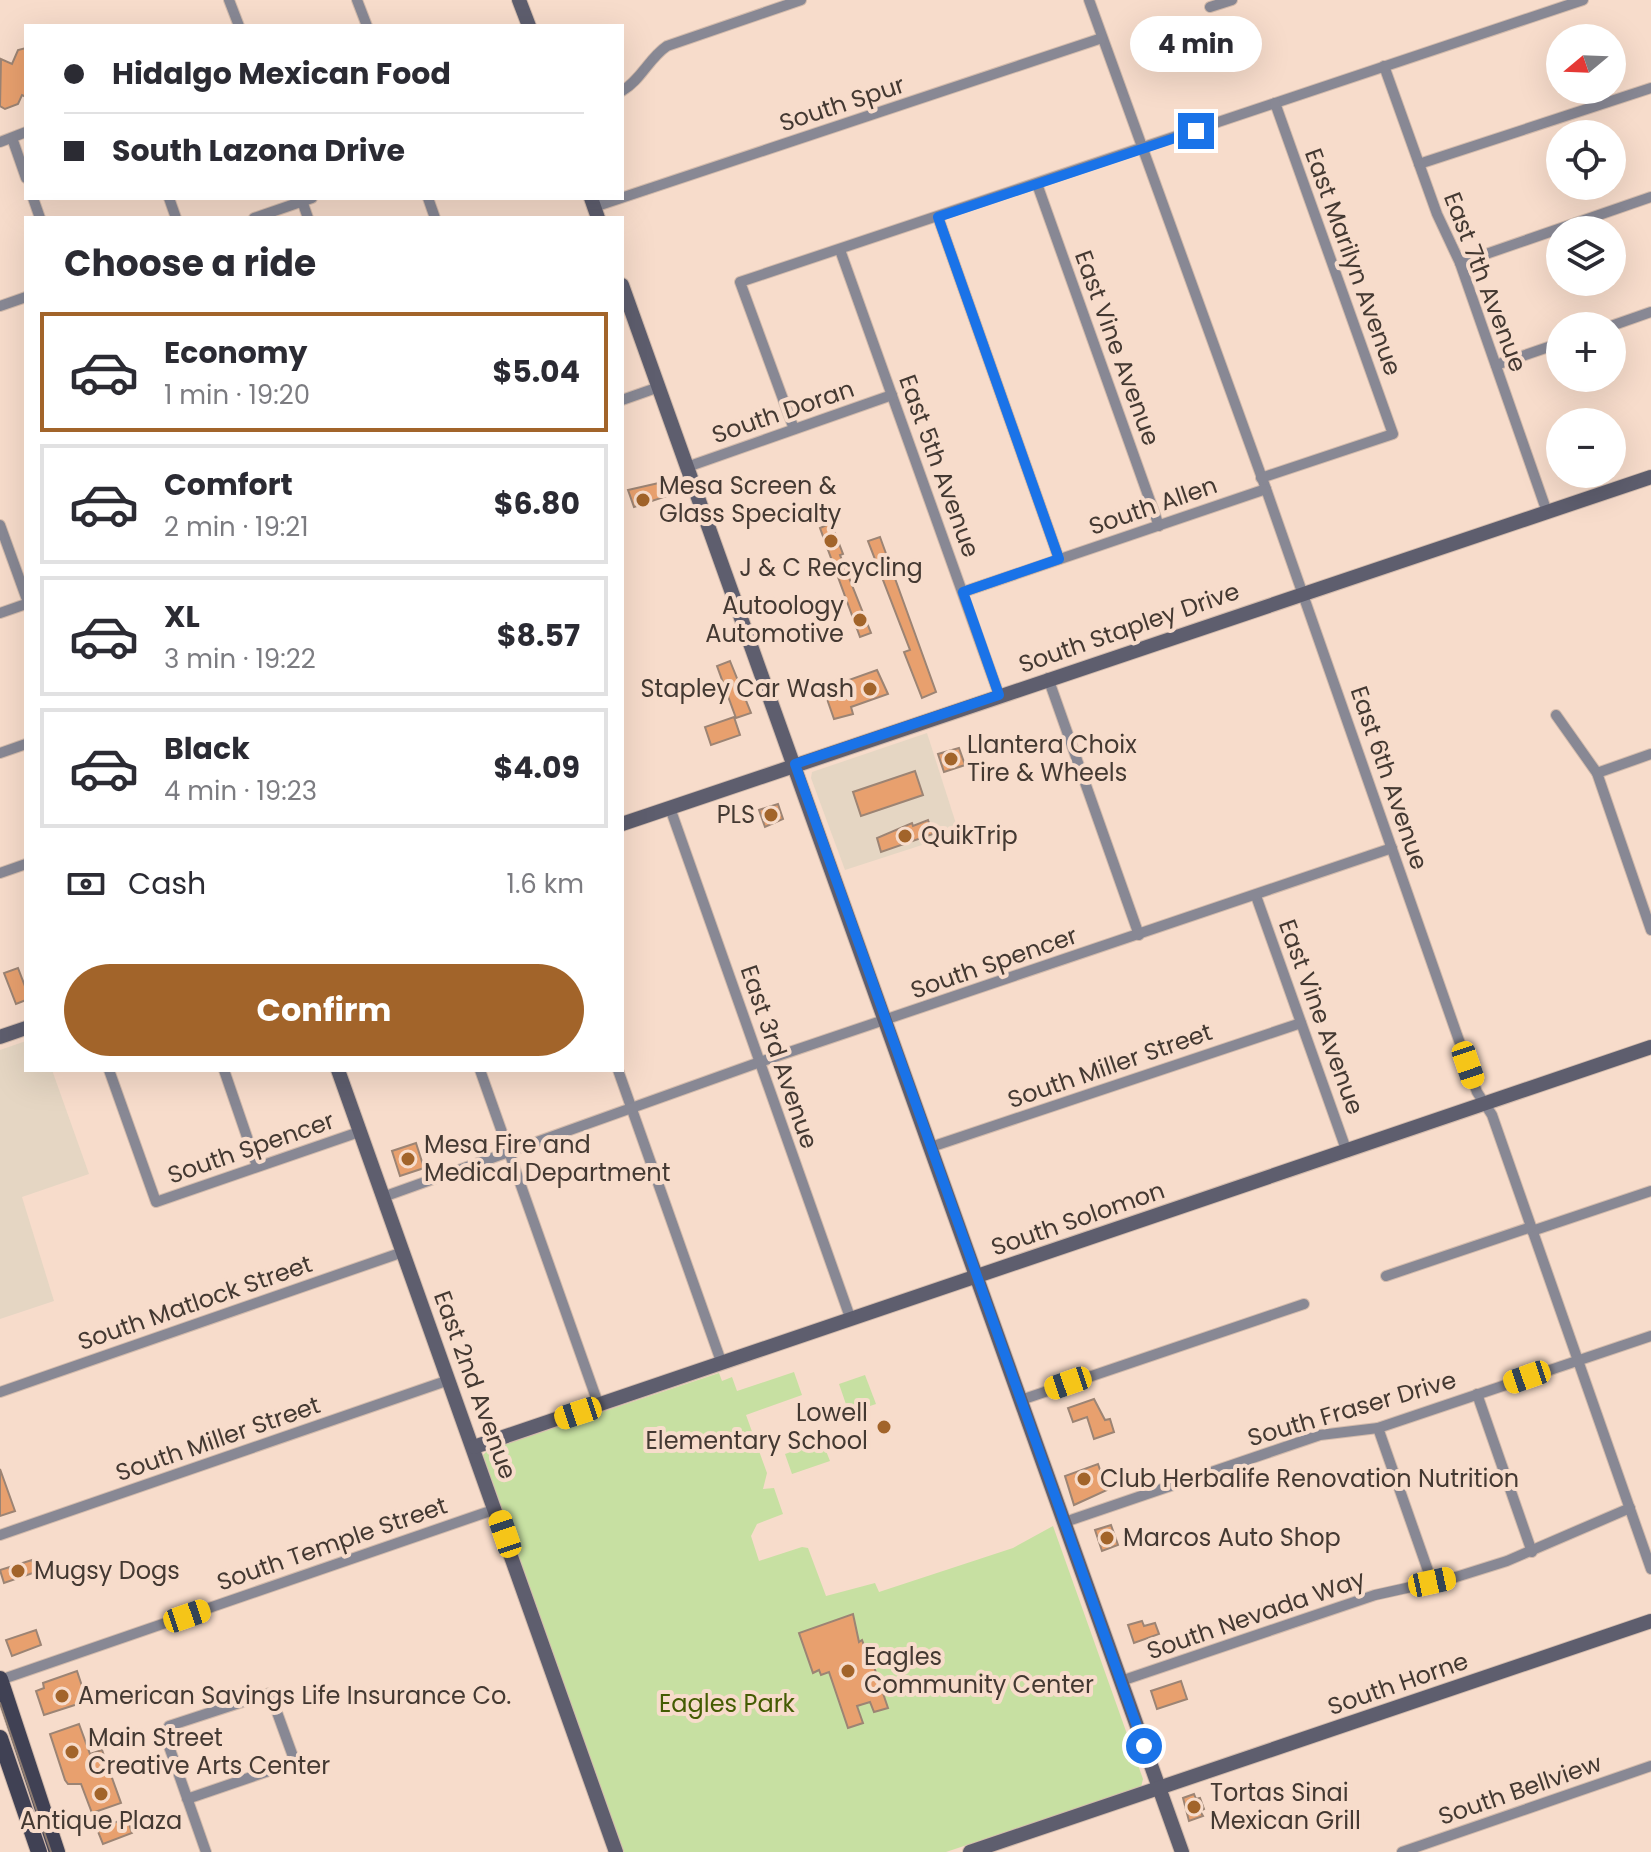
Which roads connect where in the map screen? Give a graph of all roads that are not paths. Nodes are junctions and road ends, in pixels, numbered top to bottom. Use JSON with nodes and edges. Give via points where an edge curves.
{"nodes":[{"id":1,"x":229,"y":0,"type":"edge"},
{"id":2,"x":357,"y":0,"type":"edge"},
{"id":3,"x":519,"y":0,"type":"edge"},
{"id":4,"x":801,"y":0,"type":"edge"},
{"id":5,"x":1089,"y":0,"type":"edge"},
{"id":6,"x":1232,"y":0,"type":"edge"},
{"id":7,"x":1583,"y":0,"type":"edge"},
{"id":8,"x":1210,"y":7,"type":"dead end"},
{"id":9,"x":238,"y":24,"type":"edge"},
{"id":10,"x":366,"y":24,"type":"edge"},
{"id":11,"x":528,"y":24,"type":"edge"},
{"id":12,"x":1102,"y":38,"type":"junction"},
{"id":13,"x":1384,"y":66,"type":"junction"},
{"id":14,"x":1651,"y":88,"type":"edge"},
{"id":15,"x":624,"y":90,"type":"edge"},
{"id":16,"x":1275,"y":103,"type":"junction"},
{"id":17,"x":24,"y":133,"type":"edge"},
{"id":18,"x":12,"y":138,"type":"junction"},
{"id":19,"x":0,"y":142,"type":"edge"},
{"id":20,"x":1143,"y":149,"type":"junction"},
{"id":21,"x":1419,"y":164,"type":"junction"},
{"id":22,"x":24,"y":172,"type":"edge"},
{"id":23,"x":1037,"y":184,"type":"junction"},
{"id":24,"x":1651,"y":197,"type":"edge"},
{"id":25,"x":624,"y":198,"type":"edge"},
{"id":26,"x":302,"y":200,"type":"edge"},
{"id":27,"x":618,"y":200,"type":"edge"},
{"id":28,"x":594,"y":208,"type":"edge"},
{"id":29,"x":259,"y":216,"type":"edge"},
{"id":30,"x":938,"y":217,"type":"junction"},
{"id":31,"x":840,"y":250,"type":"junction"},
{"id":32,"x":1460,"y":263,"type":"junction"},
{"id":33,"x":624,"y":291,"type":"edge"},
{"id":34,"x":24,"y":298,"type":"edge"},
{"id":35,"x":0,"y":306,"type":"edge"},
{"id":36,"x":1651,"y":312,"type":"edge"},
{"id":37,"x":1626,"y":321,"type":"edge"},
{"id":38,"x":1546,"y":348,"type":"edge"},
{"id":39,"x":1496,"y":365,"type":"junction"},
{"id":40,"x":659,"y":387,"type":"junction"},
{"id":41,"x":892,"y":395,"type":"junction"},
{"id":42,"x":624,"y":399,"type":"edge"},
{"id":43,"x":794,"y":429,"type":"junction"},
{"id":44,"x":1393,"y":434,"type":"joint"},
{"id":45,"x":687,"y":467,"type":"junction"},
{"id":46,"x":1651,"y":477,"type":"edge"},
{"id":47,"x":1264,"y":484,"type":"junction"},
{"id":48,"x":1547,"y":512,"type":"junction"},
{"id":49,"x":0,"y":525,"type":"edge"},
{"id":50,"x":1159,"y":526,"type":"junction"},
{"id":51,"x":1059,"y":559,"type":"junction"},
{"id":52,"x":24,"y":591,"type":"edge"},
{"id":53,"x":963,"y":592,"type":"junction"},
{"id":54,"x":1302,"y":593,"type":"junction"},
{"id":55,"x":24,"y":605,"type":"edge"},
{"id":56,"x":0,"y":613,"type":"edge"},
{"id":57,"x":1048,"y":678,"type":"junction"},
{"id":58,"x":999,"y":695,"type":"junction"},
{"id":59,"x":1556,"y":715,"type":"dead end"},
{"id":60,"x":24,"y":745,"type":"edge"},
{"id":61,"x":0,"y":753,"type":"edge"},
{"id":62,"x":1651,"y":754,"type":"edge"},
{"id":63,"x":795,"y":764,"type":"junction"},
{"id":64,"x":1597,"y":773,"type":"junction"},
{"id":65,"x":670,"y":808,"type":"junction"},
{"id":66,"x":624,"y":823,"type":"edge"},
{"id":67,"x":1392,"y":848,"type":"junction"},
{"id":68,"x":24,"y":865,"type":"edge"},
{"id":69,"x":0,"y":873,"type":"edge"},
{"id":70,"x":1256,"y":896,"type":"junction"},
{"id":71,"x":1651,"y":930,"type":"edge"},
{"id":72,"x":1139,"y":935,"type":"junction"},
{"id":73,"x":886,"y":1020,"type":"junction"},
{"id":74,"x":1301,"y":1023,"type":"junction"},
{"id":75,"x":24,"y":1029,"type":"edge"},
{"id":76,"x":0,"y":1037,"type":"edge"},
{"id":77,"x":1651,"y":1047,"type":"edge"},
{"id":78,"x":760,"y":1062,"type":"junction"},
{"id":79,"x":110,"y":1072,"type":"edge"},
{"id":80,"x":225,"y":1072,"type":"edge"},
{"id":81,"x":339,"y":1072,"type":"edge"},
{"id":82,"x":481,"y":1072,"type":"edge"},
{"id":83,"x":619,"y":1072,"type":"edge"},
{"id":84,"x":1485,"y":1104,"type":"junction"},
{"id":85,"x":631,"y":1108,"type":"junction"},
{"id":86,"x":359,"y":1132,"type":"junction"},
{"id":87,"x":931,"y":1147,"type":"junction"},
{"id":88,"x":1347,"y":1152,"type":"junction"},
{"id":89,"x":509,"y":1154,"type":"junction"},
{"id":90,"x":257,"y":1166,"type":"junction"},
{"id":91,"x":1651,"y":1191,"type":"edge"},
{"id":92,"x":383,"y":1197,"type":"junction"},
{"id":93,"x":1532,"y":1229,"type":"junction"},
{"id":94,"x":403,"y":1252,"type":"junction"},
{"id":95,"x":1386,"y":1276,"type":"dead end"},
{"id":96,"x":977,"y":1277,"type":"junction"},
{"id":97,"x":1304,"y":1304,"type":"dead end"},
{"id":98,"x":851,"y":1320,"type":"junction"},
{"id":99,"x":1651,"y":1336,"type":"edge"},
{"id":100,"x":1578,"y":1360,"type":"junction"},
{"id":101,"x":722,"y":1364,"type":"junction"},
{"id":102,"x":449,"y":1380,"type":"junction"},
{"id":103,"x":0,"y":1392,"type":"edge"},
{"id":104,"x":1477,"y":1394,"type":"junction"},
{"id":105,"x":1021,"y":1400,"type":"junction"},
{"id":106,"x":599,"y":1406,"type":"junction"},
{"id":107,"x":1378,"y":1428,"type":"junction"},
{"id":108,"x":474,"y":1447,"type":"junction"},
{"id":109,"x":1630,"y":1508,"type":"junction"},
{"id":110,"x":496,"y":1509,"type":"junction"},
{"id":111,"x":1065,"y":1522,"type":"junction"},
{"id":112,"x":0,"y":1535,"type":"edge"},
{"id":113,"x":1532,"y":1552,"type":"junction"},
{"id":114,"x":1651,"y":1569,"type":"edge"},
{"id":115,"x":1432,"y":1582,"type":"junction"},
{"id":116,"x":1651,"y":1621,"type":"edge"},
{"id":117,"x":0,"y":1680,"type":"edge"},
{"id":118,"x":1121,"y":1681,"type":"junction"},
{"id":119,"x":0,"y":1738,"type":"edge"},
{"id":120,"x":1651,"y":1766,"type":"edge"},
{"id":121,"x":1159,"y":1788,"type":"junction"},
{"id":122,"x":187,"y":1799,"type":"junction"},
{"id":123,"x":39,"y":1852,"type":"edge"},
{"id":124,"x":57,"y":1852,"type":"edge"},
{"id":125,"x":206,"y":1852,"type":"edge"},
{"id":126,"x":616,"y":1852,"type":"edge"},
{"id":127,"x":970,"y":1852,"type":"edge"},
{"id":128,"x":1182,"y":1852,"type":"edge"},
{"id":129,"x":1402,"y":1852,"type":"edge"}],
"edges":[{"from":1,"to":9,"type":"street"},
{"from":2,"to":10,"type":"street"},
{"from":3,"to":11,"type":"main road"},
{"from":4,"to":15,"type":"street","via":[[667,46]]},
{"from":5,"to":12,"type":"street","name":"East 6th Avenue"},
{"from":6,"to":8,"type":"street"},
{"from":7,"to":13,"type":"street"},
{"from":12,"to":20,"type":"street","name":"East 6th Avenue"},
{"from":12,"to":25,"type":"street","name":"South Spur"},
{"from":13,"to":16,"type":"street"},
{"from":13,"to":21,"type":"street","name":"East 7th Avenue"},
{"from":14,"to":21,"type":"street"},
{"from":16,"to":20,"type":"street"},
{"from":16,"to":44,"type":"street","name":"East Marilyn Avenue"},
{"from":17,"to":18,"type":"street"},
{"from":18,"to":19,"type":"street"},
{"from":18,"to":22,"type":"street"},
{"from":20,"to":23,"type":"street"},
{"from":20,"to":47,"type":"street","name":"East 6th Avenue"},
{"from":21,"to":32,"type":"street","name":"East 7th Avenue"},
{"from":23,"to":30,"type":"street"},
{"from":23,"to":50,"type":"street","name":"East Vine Avenue"},
{"from":24,"to":32,"type":"street"},
{"from":26,"to":29,"type":"street"},
{"from":27,"to":28,"type":"street","name":"South Spur"},
{"from":30,"to":31,"type":"street"},
{"from":30,"to":51,"type":"street"},
{"from":31,"to":41,"type":"street","name":"East 5th Avenue"},
{"from":31,"to":43,"type":"street","via":[[740,282]]},
{"from":32,"to":39,"type":"street","name":"East 7th Avenue"},
{"from":33,"to":40,"type":"main road"},
{"from":34,"to":35,"type":"street"},
{"from":36,"to":37,"type":"street"},
{"from":38,"to":39,"type":"street"},
{"from":39,"to":48,"type":"street","name":"East 7th Avenue"},
{"from":40,"to":42,"type":"street"},
{"from":40,"to":45,"type":"main road"},
{"from":41,"to":43,"type":"street","name":"South Doran"},
{"from":41,"to":53,"type":"street","name":"East 5th Avenue"},
{"from":43,"to":45,"type":"street","name":"South Doran"},
{"from":44,"to":47,"type":"street","name":"South Allen"},
{"from":45,"to":63,"type":"main road"},
{"from":46,"to":48,"type":"main road","name":"South Stapley Drive"},
{"from":47,"to":50,"type":"street","name":"South Allen"},
{"from":47,"to":54,"type":"street","name":"East 6th Avenue"},
{"from":48,"to":54,"type":"main road","name":"South Stapley Drive"},
{"from":49,"to":52,"type":"street"},
{"from":50,"to":51,"type":"street","name":"South Allen"},
{"from":51,"to":53,"type":"street","name":"South Allen"},
{"from":53,"to":58,"type":"street","name":"East 5th Avenue"},
{"from":54,"to":57,"type":"main road","name":"South Stapley Drive"},
{"from":54,"to":67,"type":"street","name":"East 6th Avenue"},
{"from":55,"to":56,"type":"street"},
{"from":57,"to":58,"type":"main road","name":"South Stapley Drive"},
{"from":57,"to":72,"type":"street"},
{"from":58,"to":63,"type":"main road","name":"South Stapley Drive"},
{"from":59,"to":64,"type":"street"},
{"from":60,"to":61,"type":"street"},
{"from":62,"to":64,"type":"street"},
{"from":63,"to":65,"type":"main road","name":"South Stapley Drive"},
{"from":63,"to":73,"type":"main road"},
{"from":64,"to":71,"type":"street"},
{"from":65,"to":66,"type":"main road","name":"South Stapley Drive"},
{"from":65,"to":78,"type":"street","name":"East 3rd Avenue"},
{"from":67,"to":70,"type":"street","name":"South Spencer"},
{"from":67,"to":84,"type":"street","name":"East 6th Avenue"},
{"from":68,"to":69,"type":"street"},
{"from":70,"to":72,"type":"street","name":"South Spencer"},
{"from":70,"to":74,"type":"street","name":"East Vine Avenue"},
{"from":72,"to":73,"type":"street","name":"South Spencer"},
{"from":73,"to":78,"type":"street","name":"South Spencer"},
{"from":73,"to":87,"type":"main road"},
{"from":74,"to":87,"type":"street","name":"South Miller Street"},
{"from":74,"to":88,"type":"street","name":"East Vine Avenue"},
{"from":75,"to":76,"type":"main road"},
{"from":77,"to":84,"type":"main road","name":"South Solomon"},
{"from":78,"to":85,"type":"street","name":"South Spencer"},
{"from":78,"to":98,"type":"street","name":"East 3rd Avenue"},
{"from":79,"to":90,"type":"street","name":"South Spencer","via":[[156,1202]]},
{"from":80,"to":90,"type":"street"},
{"from":81,"to":86,"type":"main road","name":"East 2nd Avenue"},
{"from":82,"to":89,"type":"street"},
{"from":83,"to":85,"type":"street"},
{"from":84,"to":88,"type":"main road","name":"South Solomon"},
{"from":84,"to":93,"type":"street","name":"East 6th Avenue"},
{"from":85,"to":89,"type":"street","name":"South Spencer"},
{"from":85,"to":101,"type":"street"},
{"from":86,"to":90,"type":"street","name":"South Spencer"},
{"from":86,"to":92,"type":"main road","name":"East 2nd Avenue"},
{"from":87,"to":96,"type":"main road"},
{"from":88,"to":96,"type":"main road","name":"South Solomon"},
{"from":89,"to":92,"type":"street","name":"South Spencer"},
{"from":89,"to":106,"type":"street"},
{"from":91,"to":93,"type":"street"},
{"from":92,"to":94,"type":"main road","name":"East 2nd Avenue"},
{"from":93,"to":95,"type":"street"},
{"from":93,"to":100,"type":"street","name":"East 6th Avenue"},
{"from":94,"to":102,"type":"main road","name":"East 2nd Avenue"},
{"from":94,"to":103,"type":"street","name":"South Matlock Street"},
{"from":96,"to":98,"type":"main road","name":"South Solomon"},
{"from":96,"to":105,"type":"main road"},
{"from":97,"to":105,"type":"street"},
{"from":98,"to":101,"type":"main road","name":"South Solomon"},
{"from":99,"to":100,"type":"street","name":"South Fraser Drive"},
{"from":100,"to":104,"type":"street","name":"South Fraser Drive"},
{"from":100,"to":109,"type":"street","name":"East 6th Avenue"},
{"from":101,"to":106,"type":"main road","name":"South Solomon"},
{"from":102,"to":108,"type":"main road","name":"East 2nd Avenue"},
{"from":102,"to":112,"type":"street","name":"South Miller Street"},
{"from":104,"to":107,"type":"street","name":"South Fraser Drive"},
{"from":104,"to":113,"type":"street"},
{"from":105,"to":111,"type":"main road"},
{"from":106,"to":108,"type":"main road","name":"South Solomon"},
{"from":107,"to":111,"type":"street","name":"South Fraser Drive","via":[[1320,1435]]},
{"from":107,"to":115,"type":"street"},
{"from":108,"to":110,"type":"main road","name":"East 2nd Avenue"},
{"from":109,"to":113,"type":"street","name":"South Nevada Way"},
{"from":109,"to":114,"type":"street","name":"East 6th Avenue"},
{"from":110,"to":117,"type":"street","name":"South Temple Street"},
{"from":110,"to":126,"type":"main road","name":"East 2nd Avenue"},
{"from":111,"to":118,"type":"main road"},
{"from":113,"to":115,"type":"street","name":"South Nevada Way"},
{"from":115,"to":118,"type":"street","name":"South Nevada Way","via":[[1375,1595]]},
{"from":116,"to":121,"type":"main road","name":"South Horne"},
{"from":117,"to":124,"type":"main road"},
{"from":118,"to":121,"type":"main road"},
{"from":119,"to":123,"type":"main road"},
{"from":120,"to":129,"type":"street","name":"South Bellview"},
{"from":121,"to":127,"type":"main road","name":"South Horne"},
{"from":121,"to":128,"type":"main road"},
{"from":122,"to":122,"type":"street","via":[[165,1735],[169,1726],[270,1693],[295,1762]]},
{"from":122,"to":125,"type":"street"}]}
